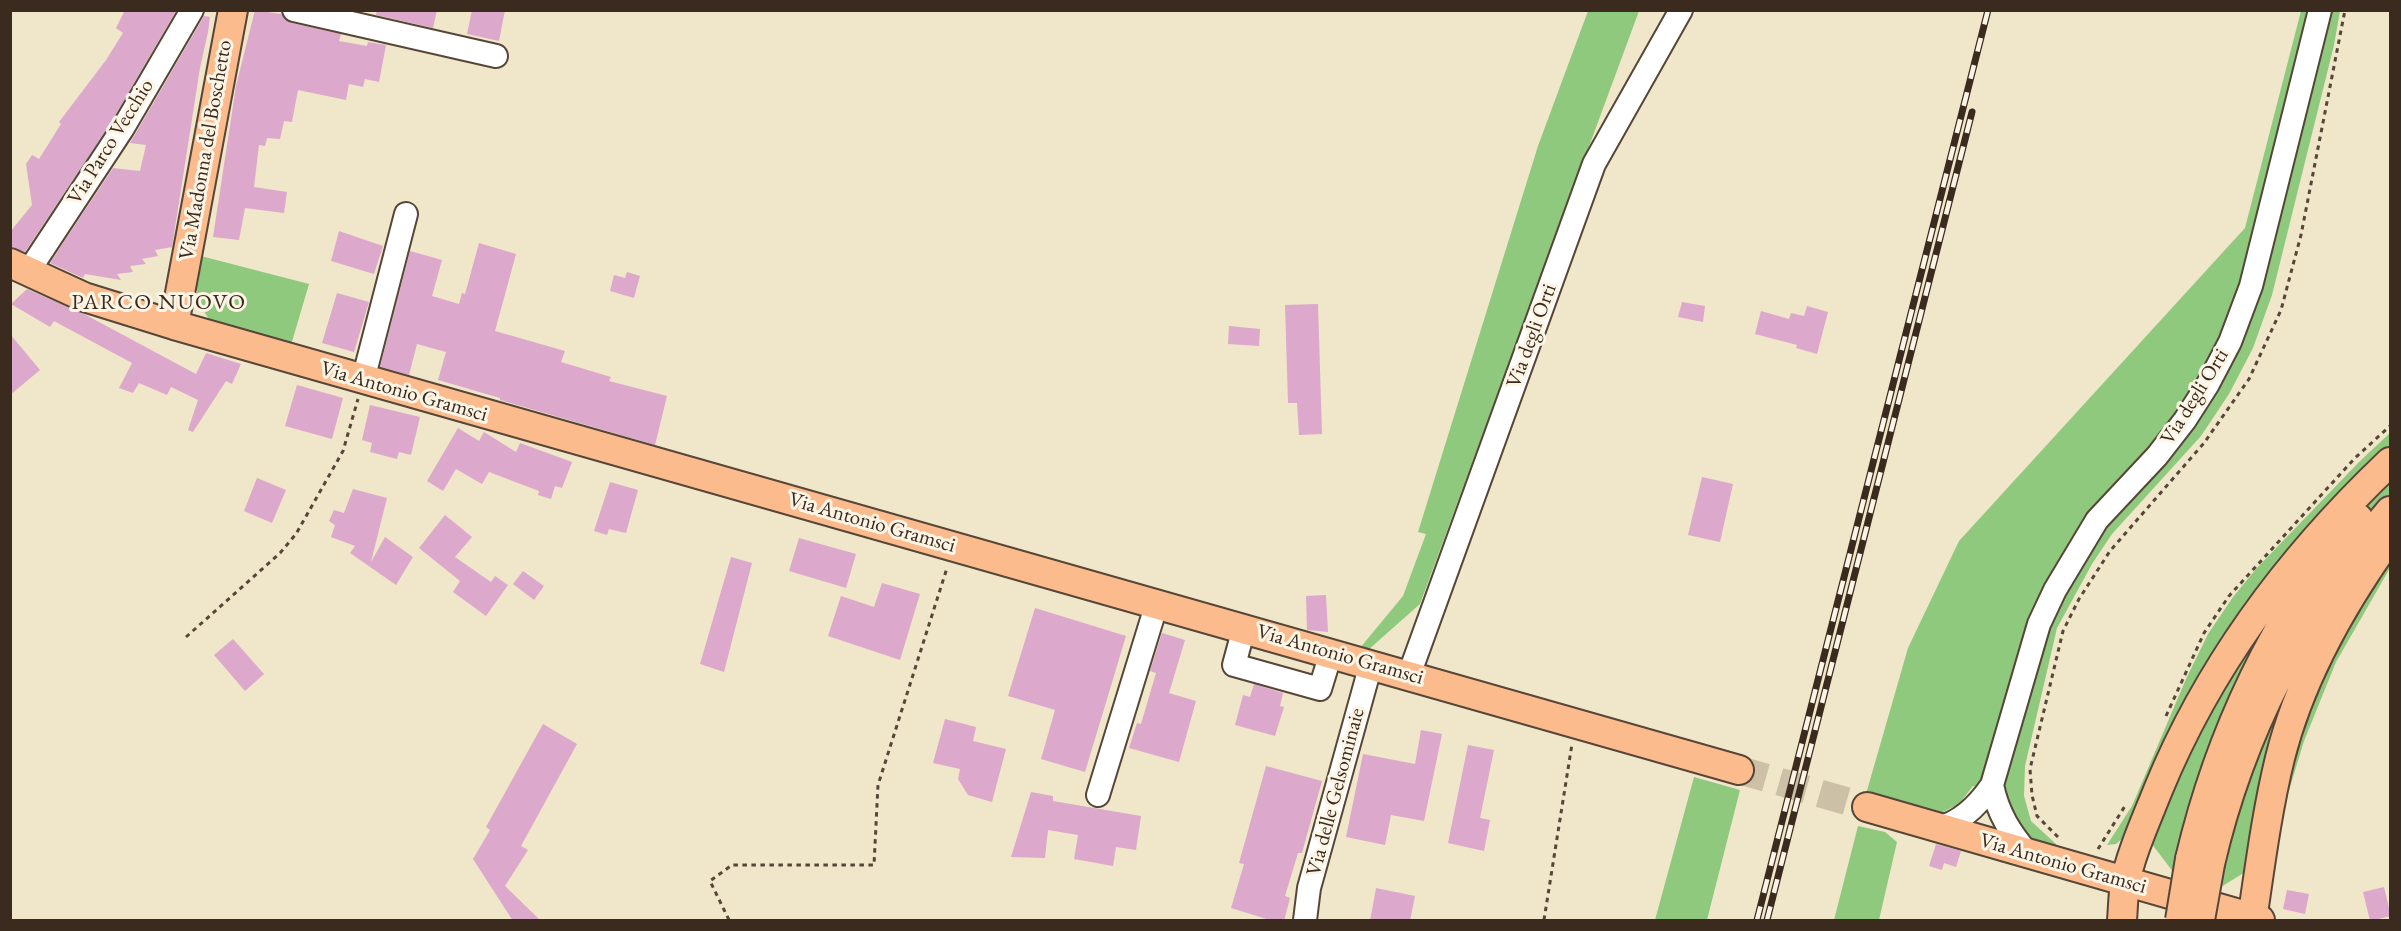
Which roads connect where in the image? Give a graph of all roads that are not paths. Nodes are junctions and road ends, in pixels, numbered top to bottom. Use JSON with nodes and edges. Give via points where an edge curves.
{"nodes":[{"id":1,"x":192,"y":10,"type":"edge"},
{"id":2,"x":233,"y":10,"type":"edge"},
{"id":3,"x":294,"y":10,"type":"edge"},
{"id":4,"x":1681,"y":10,"type":"edge"},
{"id":5,"x":2320,"y":10,"type":"edge"},
{"id":6,"x":496,"y":56,"type":"dead end"},
{"id":7,"x":406,"y":214,"type":"dead end"},
{"id":8,"x":22,"y":265,"type":"edge"},
{"id":9,"x":174,"y":325,"type":"junction"},
{"id":10,"x":363,"y":380,"type":"junction"},
{"id":11,"x":2391,"y":462,"type":"edge"},
{"id":12,"x":2391,"y":480,"type":"edge"},
{"id":13,"x":2391,"y":512,"type":"edge"},
{"id":14,"x":2391,"y":537,"type":"edge"},
{"id":15,"x":1157,"y":603,"type":"junction"},
{"id":16,"x":1244,"y":628,"type":"junction"},
{"id":17,"x":1331,"y":653,"type":"junction"},
{"id":18,"x":1371,"y":664,"type":"junction"},
{"id":19,"x":1409,"y":675,"type":"junction"},
{"id":20,"x":1739,"y":770,"type":"tunnel mouth"},
{"id":21,"x":1992,"y":785,"type":"junction"},
{"id":22,"x":1098,"y":795,"type":"dead end"},
{"id":23,"x":1867,"y":807,"type":"tunnel mouth"},
{"id":24,"x":1968,"y":811,"type":"junction"},
{"id":25,"x":2004,"y":820,"type":"junction"},
{"id":26,"x":1937,"y":828,"type":"junction"},
{"id":27,"x":1983,"y":841,"type":"junction"},
{"id":28,"x":2030,"y":855,"type":"junction"},
{"id":29,"x":2200,"y":862,"type":"junction"},
{"id":30,"x":2125,"y":882,"type":"junction"},
{"id":31,"x":2255,"y":920,"type":"edge"},
{"id":32,"x":1305,"y":921,"type":"edge"},
{"id":33,"x":2121,"y":921,"type":"edge"},
{"id":34,"x":2180,"y":921,"type":"edge"},
{"id":35,"x":2200,"y":921,"type":"edge"}],
"edges":[{"from":1,"to":8,"type":"street","name":"Via Parco Vecchio","via":[[123,128]]},
{"from":2,"to":9,"type":"main road","name":"Via Madonna del Boschetto"},
{"from":3,"to":6,"type":"street"},
{"from":4,"to":19,"type":"street","name":"Via degli Orti","via":[[1594,164]]},
{"from":5,"to":21,"type":"street","name":"Via degli Orti","via":[[2251,286],[2230,342],[2185,420],[2097,520],[2055,590],[2040,624]]},
{"from":7,"to":10,"type":"street"},
{"from":8,"to":9,"type":"main road","name":"Via Antonio Gramsci","via":[[84,297]]},
{"from":9,"to":10,"type":"main road","name":"Via Antonio Gramsci"},
{"from":10,"to":15,"type":"main road","name":"Via Antonio Gramsci"},
{"from":11,"to":30,"type":"main road","via":[[2292,566],[2252,616],[2220,666],[2165,774]]},
{"from":12,"to":29,"type":"main road","via":[[2343,535],[2279,632],[2252,681],[2211,787]]},
{"from":13,"to":29,"type":"main road","via":[[2327,591],[2291,651],[2248,743],[2217,833]]},
{"from":14,"to":31,"type":"main road","via":[[2318,655],[2298,703],[2269,805]]},
{"from":15,"to":16,"type":"main road","name":"Via Antonio Gramsci"},
{"from":15,"to":22,"type":"street"},
{"from":16,"to":17,"type":"main road","name":"Via Antonio Gramsci"},
{"from":16,"to":17,"type":"street","via":[[1234,665],[1320,689]]},
{"from":17,"to":18,"type":"main road","name":"Via Antonio Gramsci"},
{"from":18,"to":19,"type":"main road","name":"Via Antonio Gramsci"},
{"from":18,"to":32,"type":"street","name":"Via delle Gelsominaie","via":[[1309,888]]},
{"from":19,"to":20,"type":"main road","name":"Via Antonio Gramsci"},
{"from":21,"to":24,"type":"street","name":"Via degli Orti"},
{"from":21,"to":25,"type":"street","via":[[1996,807]]},
{"from":23,"to":26,"type":"main road","name":"Via Antonio Gramsci"},
{"from":24,"to":26,"type":"street","name":"Via degli Orti","via":[[1958,821]]},
{"from":24,"to":27,"type":"street"},
{"from":25,"to":27,"type":"street"},
{"from":25,"to":28,"type":"street"},
{"from":26,"to":27,"type":"main road","name":"Via Antonio Gramsci"},
{"from":27,"to":28,"type":"main road","name":"Via Antonio Gramsci"},
{"from":28,"to":30,"type":"main road","name":"Via Antonio Gramsci"},
{"from":29,"to":34,"type":"main road","bridge":true},
{"from":29,"to":35,"type":"main road","bridge":true},
{"from":30,"to":31,"type":"main road","name":"Via Antonio Gramsci"},
{"from":30,"to":33,"type":"main road"}]}
